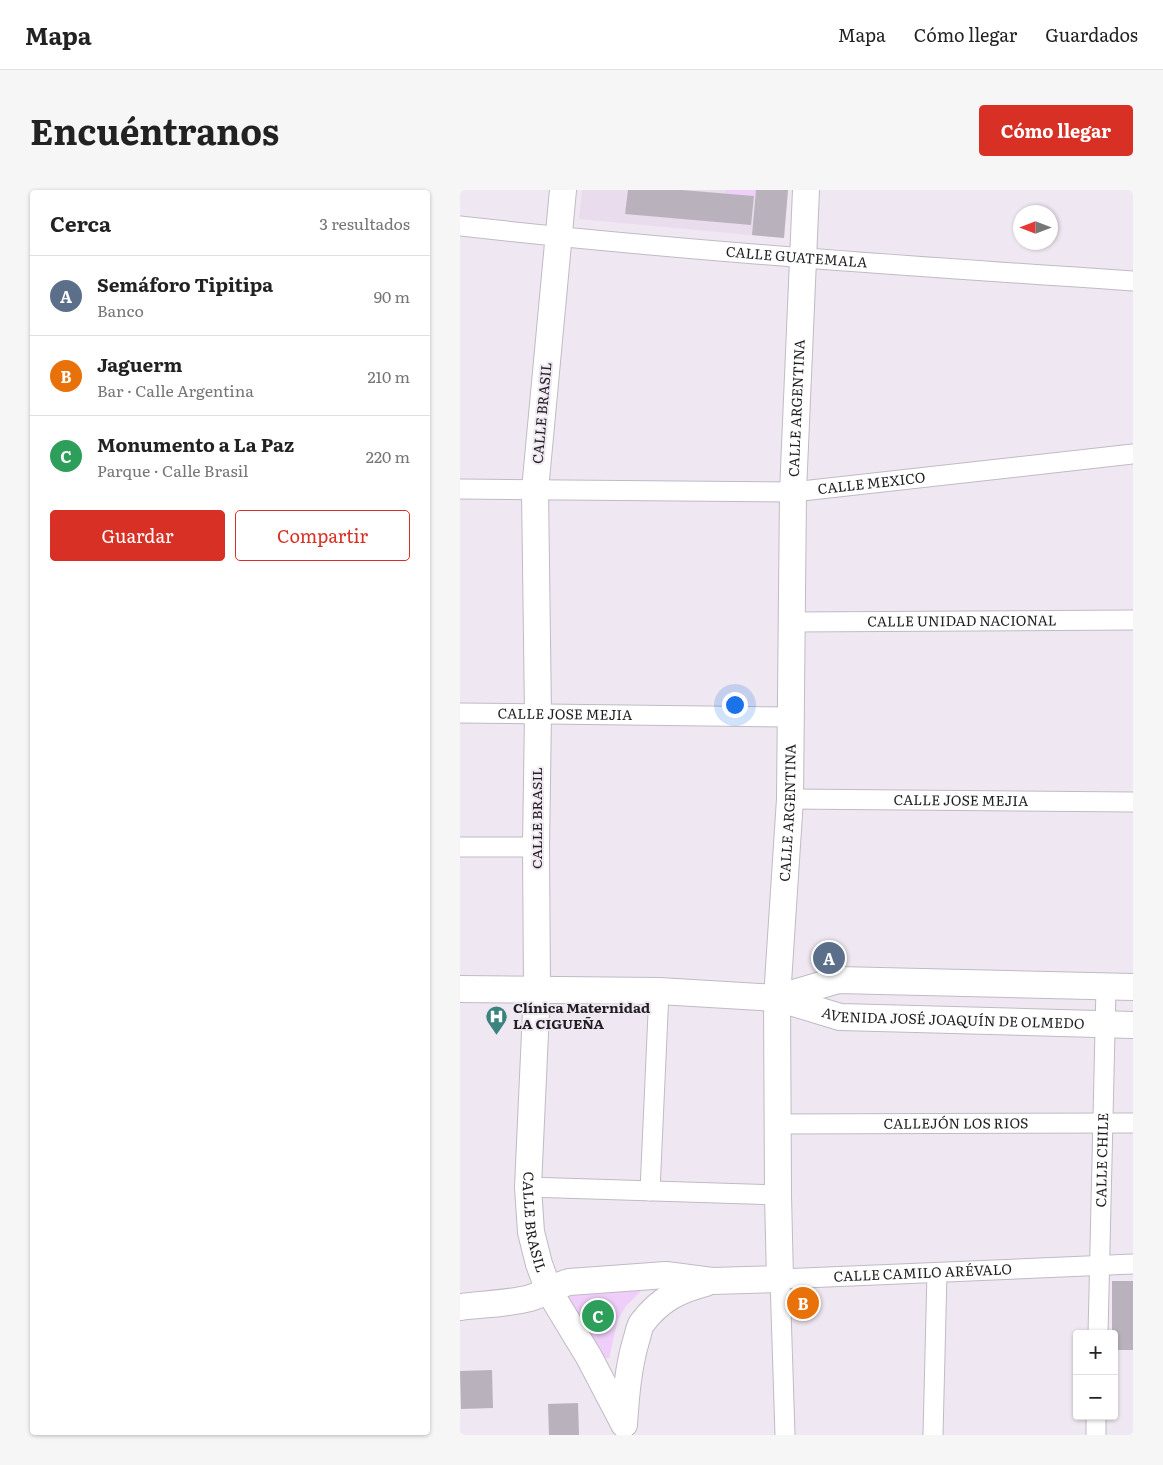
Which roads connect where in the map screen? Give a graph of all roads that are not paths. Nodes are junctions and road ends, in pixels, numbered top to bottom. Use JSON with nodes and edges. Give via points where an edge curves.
{"nodes":[{"id":1,"x":563,"y":190,"type":"edge"},
{"id":2,"x":806,"y":190,"type":"edge"},
{"id":3,"x":460,"y":226,"type":"edge"},
{"id":4,"x":558,"y":237,"type":"junction"},
{"id":5,"x":802,"y":259,"type":"junction"},
{"id":6,"x":1133,"y":282,"type":"edge"},
{"id":7,"x":1133,"y":454,"type":"edge"},
{"id":8,"x":460,"y":489,"type":"edge"},
{"id":9,"x":535,"y":490,"type":"junction"},
{"id":10,"x":792,"y":492,"type":"junction"},
{"id":11,"x":1133,"y":620,"type":"edge"},
{"id":12,"x":792,"y":622,"type":"junction"},
{"id":13,"x":460,"y":713,"type":"edge"},
{"id":14,"x":538,"y":714,"type":"junction"},
{"id":15,"x":791,"y":717,"type":"junction"},
{"id":16,"x":790,"y":798,"type":"junction"},
{"id":17,"x":1133,"y":802,"type":"edge"},
{"id":18,"x":460,"y":847,"type":"edge"},
{"id":19,"x":536,"y":847,"type":"junction"},
{"id":20,"x":1106,"y":987,"type":"junction"},
{"id":21,"x":1133,"y":987,"type":"edge"},
{"id":22,"x":460,"y":989,"type":"edge"},
{"id":23,"x":537,"y":990,"type":"junction"},
{"id":24,"x":659,"y":991,"type":"junction"},
{"id":25,"x":778,"y":998,"type":"junction"},
{"id":26,"x":1105,"y":1024,"type":"junction"},
{"id":27,"x":1133,"y":1025,"type":"edge"},
{"id":28,"x":1102,"y":1122,"type":"junction"},
{"id":29,"x":1133,"y":1123,"type":"edge"},
{"id":30,"x":778,"y":1124,"type":"junction"},
{"id":31,"x":528,"y":1188,"type":"junction"},
{"id":32,"x":650,"y":1191,"type":"junction"},
{"id":33,"x":778,"y":1195,"type":"junction"},
{"id":34,"x":1133,"y":1264,"type":"edge"},
{"id":35,"x":1098,"y":1265,"type":"junction"},
{"id":36,"x":937,"y":1273,"type":"junction"},
{"id":37,"x":780,"y":1279,"type":"junction"},
{"id":38,"x":712,"y":1281,"type":"junction"},
{"id":39,"x":550,"y":1291,"type":"junction"},
{"id":40,"x":460,"y":1307,"type":"edge"},
{"id":41,"x":1098,"y":1330,"type":"edge"},
{"id":42,"x":1096,"y":1420,"type":"edge"},
{"id":43,"x":624,"y":1430,"type":"edge"},
{"id":44,"x":785,"y":1435,"type":"edge"},
{"id":45,"x":933,"y":1435,"type":"edge"},
{"id":46,"x":1096,"y":1435,"type":"edge"}],
"edges":[{"from":1,"to":4,"type":"main road","name":"CALLE BRASIL"},
{"from":2,"to":5,"type":"main road","name":"CALLE ARGENTINA"},
{"from":3,"to":4,"type":"street","name":"CALLE GUATEMALA"},
{"from":4,"to":5,"type":"street","name":"CALLE GUATEMALA"},
{"from":4,"to":9,"type":"main road","name":"CALLE BRASIL"},
{"from":5,"to":6,"type":"street","name":"CALLE GUATEMALA"},
{"from":5,"to":10,"type":"main road","name":"CALLE ARGENTINA"},
{"from":7,"to":10,"type":"street","name":"CALLE MEXICO"},
{"from":8,"to":9,"type":"street","name":"CALLE MEXICO"},
{"from":9,"to":10,"type":"street","name":"CALLE MEXICO"},
{"from":9,"to":14,"type":"main road","name":"CALLE BRASIL"},
{"from":10,"to":12,"type":"main road","name":"CALLE ARGENTINA"},
{"from":11,"to":12,"type":"street","name":"CALLE UNIDAD NACIONAL"},
{"from":12,"to":15,"type":"main road","name":"CALLE ARGENTINA"},
{"from":13,"to":14,"type":"street","name":"CALLE JOSE MEJIA"},
{"from":14,"to":15,"type":"street","name":"CALLE JOSE MEJIA"},
{"from":14,"to":19,"type":"main road","name":"CALLE BRASIL"},
{"from":15,"to":16,"type":"main road","name":"CALLE ARGENTINA"},
{"from":16,"to":17,"type":"street","name":"CALLE JOSE MEJIA"},
{"from":16,"to":25,"type":"main road","name":"CALLE ARGENTINA"},
{"from":18,"to":19,"type":"street"},
{"from":19,"to":23,"type":"main road","name":"CALLE BRASIL"},
{"from":20,"to":21,"type":"main road","name":"AVENIDA JOSÉ JOAQUÍN DE OLMEDO"},
{"from":20,"to":25,"type":"main road","name":"AVENIDA JOSÉ JOAQUÍN DE OLMEDO","via":[[838,980]]},
{"from":20,"to":26,"type":"street","name":"CALLE CHILE"},
{"from":22,"to":23,"type":"main road","name":"AVENIDA JOSÉ JOAQUÍN DE OLMEDO"},
{"from":23,"to":24,"type":"main road","name":"AVENIDA JOSÉ JOAQUÍN DE OLMEDO"},
{"from":23,"to":31,"type":"main road","name":"CALLE BRASIL"},
{"from":24,"to":25,"type":"main road","name":"AVENIDA JOSÉ JOAQUÍN DE OLMEDO"},
{"from":24,"to":32,"type":"street"},
{"from":25,"to":26,"type":"main road","name":"AVENIDA JOSÉ JOAQUÍN DE OLMEDO","via":[[840,1017]]},
{"from":25,"to":30,"type":"main road","name":"CALLE ARGENTINA"},
{"from":26,"to":27,"type":"main road","name":"AVENIDA JOSÉ JOAQUÍN DE OLMEDO"},
{"from":26,"to":28,"type":"street","name":"CALLE CHILE"},
{"from":28,"to":29,"type":"street","name":"CALLEJÓN LOS RIOS"},
{"from":28,"to":30,"type":"street","name":"CALLEJÓN LOS RIOS"},
{"from":28,"to":35,"type":"street","name":"CALLE CHILE"},
{"from":30,"to":33,"type":"main road","name":"CALLE ARGENTINA"},
{"from":31,"to":32,"type":"street"},
{"from":31,"to":39,"type":"main road","name":"CALLE BRASIL","via":[[531,1232]]},
{"from":32,"to":33,"type":"street"},
{"from":33,"to":37,"type":"main road","name":"CALLE ARGENTINA"},
{"from":34,"to":35,"type":"street","name":"CALLE CAMILO ARÉVALO"},
{"from":35,"to":36,"type":"street","name":"CALLE CAMILO ARÉVALO"},
{"from":35,"to":41,"type":"street","name":"CALLE CHILE"},
{"from":36,"to":37,"type":"street","name":"CALLE CAMILO ARÉVALO"},
{"from":36,"to":45,"type":"street"},
{"from":37,"to":38,"type":"main road","name":"CALLE CAMILO ARÉVALO"},
{"from":37,"to":44,"type":"street","name":"CALLE ARGENTINA"},
{"from":38,"to":39,"type":"main road","name":"CALLE CAMILO ARÉVALO","via":[[666,1275],[569,1282]]},
{"from":38,"to":43,"type":"main road","name":"CALLE CAMILO ARÉVALO","via":[[671,1296],[641,1324],[627,1381]]},
{"from":39,"to":40,"type":"main road","name":"CALLE CAMILO ARÉVALO","via":[[516,1301]]},
{"from":39,"to":43,"type":"main road","name":"CALLE BRASIL","via":[[589,1357]]},
{"from":42,"to":46,"type":"street"}]}
